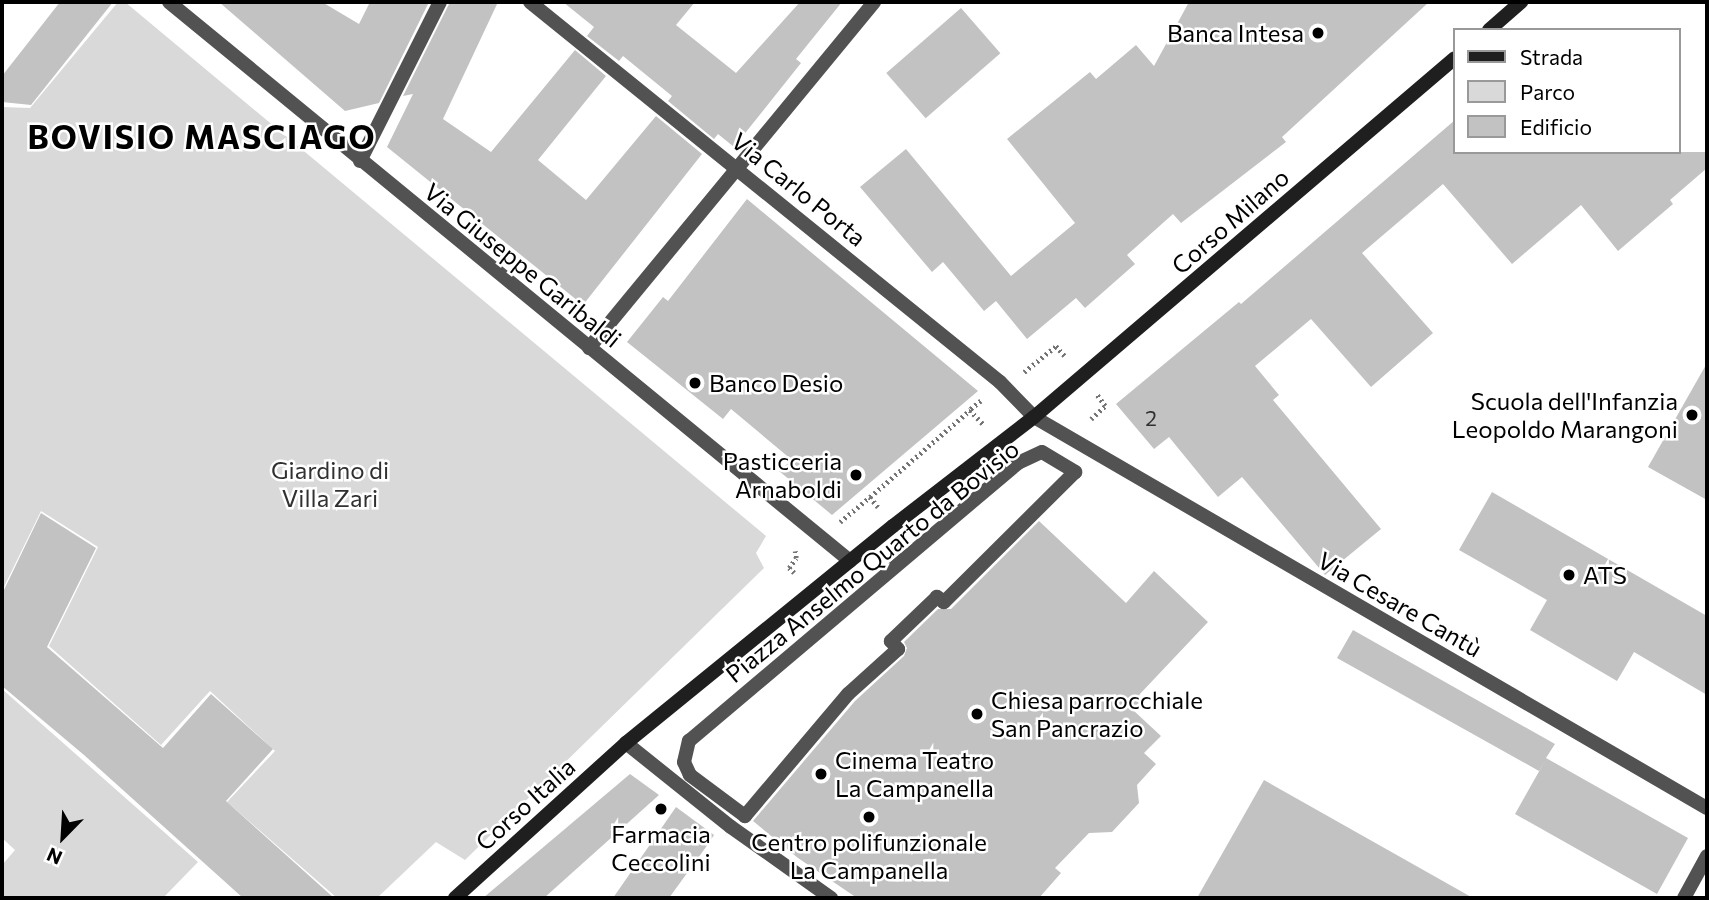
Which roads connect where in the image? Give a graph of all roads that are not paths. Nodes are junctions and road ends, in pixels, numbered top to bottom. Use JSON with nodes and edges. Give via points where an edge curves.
{"nodes":[{"id":1,"x":169,"y":2,"type":"edge"},
{"id":2,"x":440,"y":2,"type":"edge"},
{"id":3,"x":530,"y":2,"type":"edge"},
{"id":4,"x":874,"y":2,"type":"edge"},
{"id":5,"x":1521,"y":2,"type":"edge"},
{"id":6,"x":1491,"y":28,"type":"edge"},
{"id":7,"x":1454,"y":59,"type":"edge"},
{"id":8,"x":360,"y":161,"type":"junction"},
{"id":9,"x":737,"y":168,"type":"junction"},
{"id":10,"x":589,"y":348,"type":"junction"},
{"id":11,"x":1034,"y":417,"type":"junction"},
{"id":12,"x":1070,"y":439,"type":"joint"},
{"id":13,"x":850,"y":561,"type":"junction"},
{"id":14,"x":626,"y":743,"type":"junction"},
{"id":15,"x":1707,"y":808,"type":"edge"},
{"id":16,"x":746,"y":816,"type":"joint"},
{"id":17,"x":1707,"y":856,"type":"edge"},
{"id":18,"x":456,"y":898,"type":"edge"},
{"id":19,"x":831,"y":898,"type":"edge"},
{"id":20,"x":1684,"y":898,"type":"edge"}],
"edges":[{"from":1,"to":8,"type":"street","name":"Via Giuseppe Garibaldi"},
{"from":2,"to":8,"type":"street"},
{"from":3,"to":9,"type":"street","name":"Via Carlo Porta"},
{"from":4,"to":9,"type":"street"},
{"from":5,"to":6,"type":"street"},
{"from":7,"to":11,"type":"street","name":"Corso Milano"},
{"from":8,"to":10,"type":"street","name":"Via Giuseppe Garibaldi"},
{"from":9,"to":10,"type":"street"},
{"from":9,"to":11,"type":"street","name":"Via Carlo Porta","via":[[1000,382]]},
{"from":10,"to":13,"type":"street","name":"Via Giuseppe Garibaldi"},
{"from":11,"to":12,"type":"street","name":"Via Carlo Porta"},
{"from":11,"to":13,"type":"street","name":"Piazza Anselmo Quarto da Bovisio"},
{"from":12,"to":15,"type":"street","name":"Via Cesare Cantù"},
{"from":13,"to":14,"type":"street","name":"Piazza Anselmo Quarto da Bovisio"},
{"from":14,"to":18,"type":"street","name":"Corso Italia"},
{"from":14,"to":19,"type":"street","via":[[731,827]]},
{"from":16,"to":16,"type":"street","name":"Piazza Anselmo Quarto da Bovisio","via":[[848,694],[898,649],[891,641],[937,597],[944,603],[1075,472],[1042,452],[1018,463],[689,741],[684,762],[690,775]]},
{"from":17,"to":20,"type":"street"}]}
